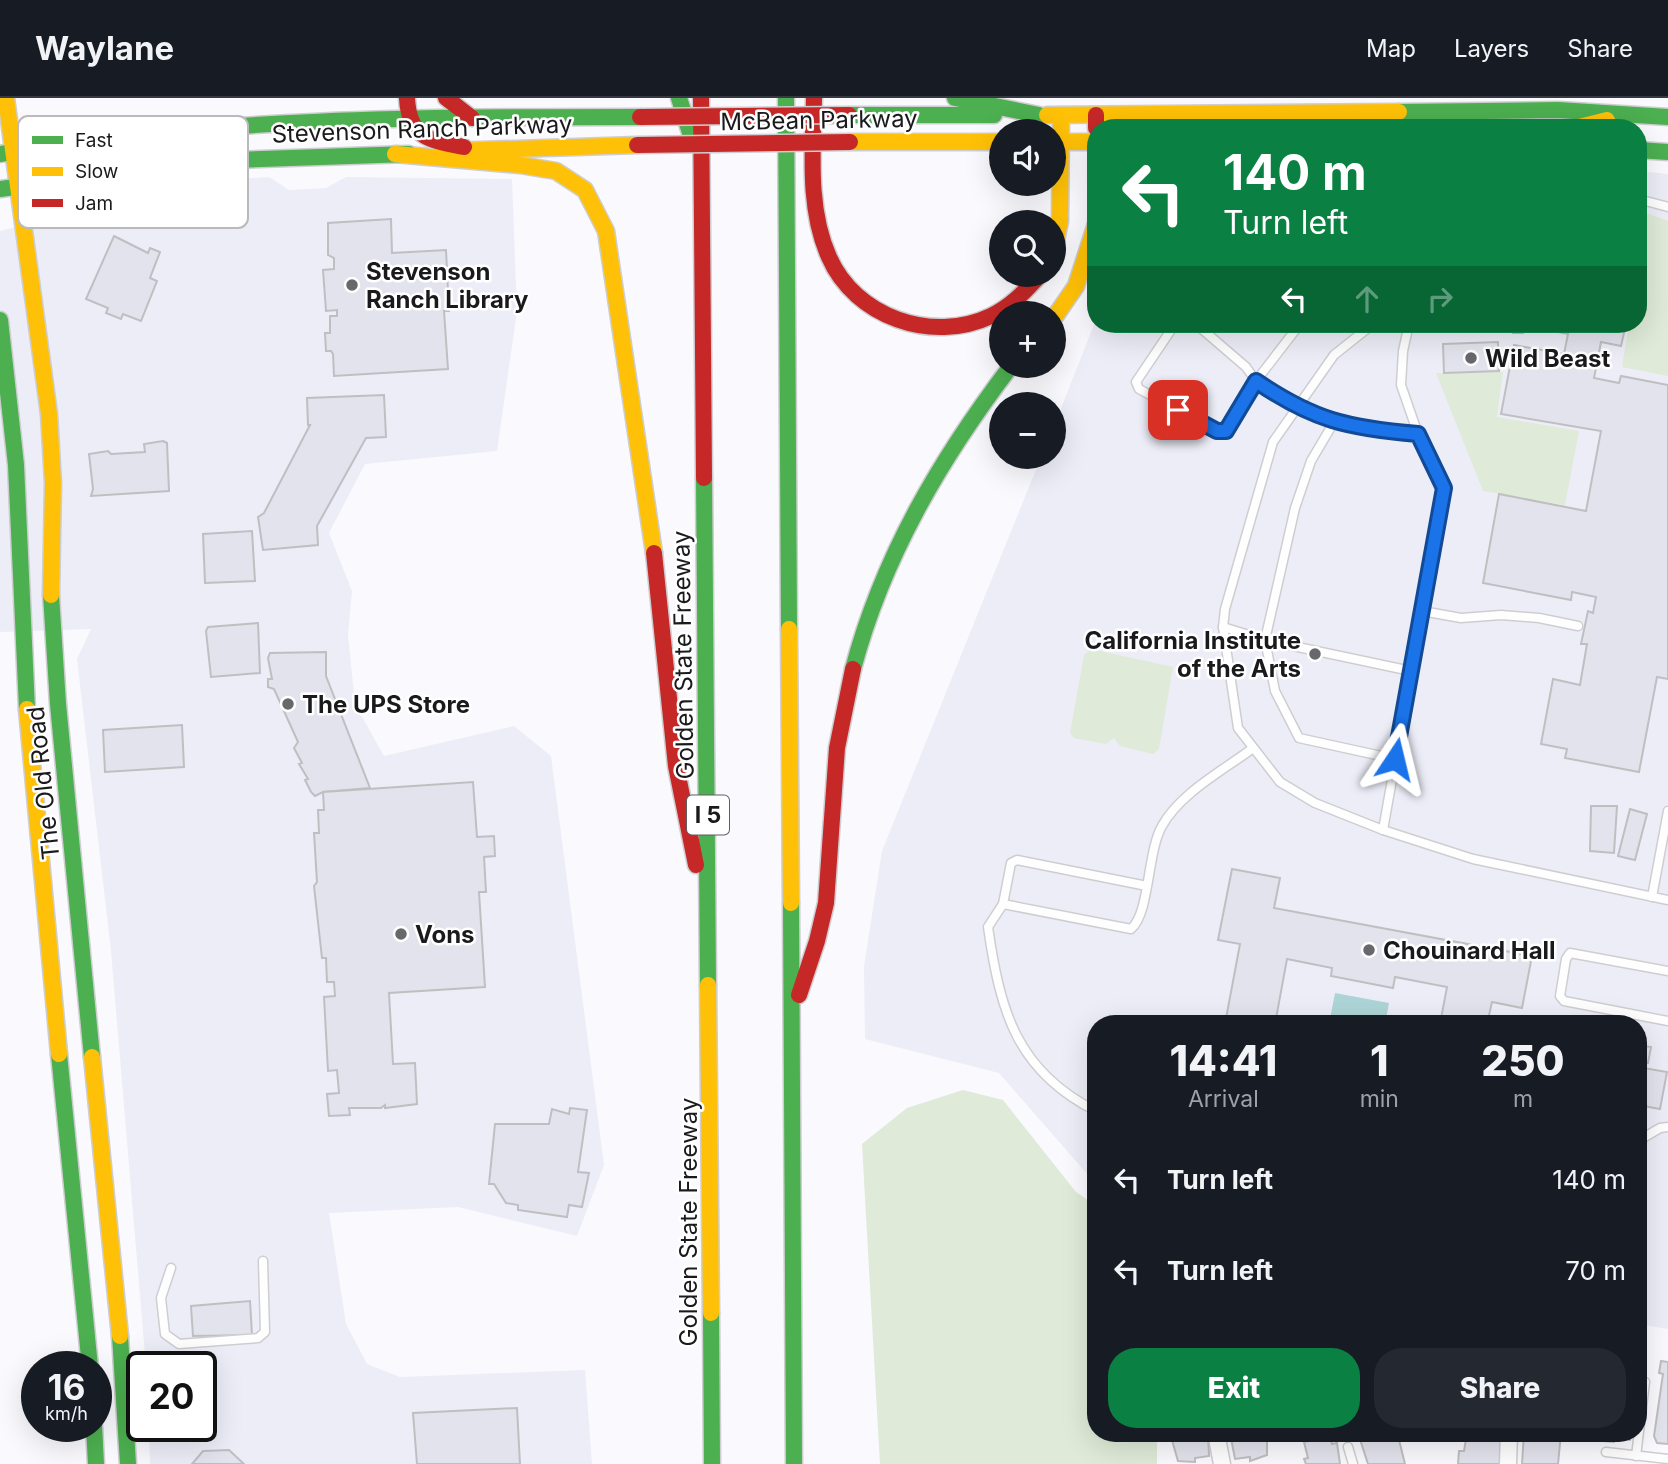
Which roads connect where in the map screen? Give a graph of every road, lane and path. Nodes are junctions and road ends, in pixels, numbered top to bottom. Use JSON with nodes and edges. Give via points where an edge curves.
{"nodes":[{"id":1,"x":6,"y":98,"type":"edge"},
{"id":2,"x":407,"y":98,"type":"edge"},
{"id":3,"x":446,"y":98,"type":"edge"},
{"id":4,"x":678,"y":98,"type":"edge"},
{"id":5,"x":701,"y":98,"type":"edge"},
{"id":6,"x":786,"y":98,"type":"edge"},
{"id":7,"x":814,"y":98,"type":"edge"},
{"id":8,"x":955,"y":98,"type":"edge"},
{"id":9,"x":1039,"y":115,"type":"junction"},
{"id":10,"x":1061,"y":116,"type":"junction"},
{"id":11,"x":1644,"y":116,"type":"junction"},
{"id":12,"x":1668,"y":117,"type":"edge"},
{"id":13,"x":406,"y":118,"type":"junction"},
{"id":14,"x":472,"y":118,"type":"junction"},
{"id":15,"x":1061,"y":119,"type":"edge"},
{"id":16,"x":1212,"y":119,"type":"edge"},
{"id":17,"x":1617,"y":119,"type":"edge"},
{"id":18,"x":1087,"y":120,"type":"edge"},
{"id":19,"x":248,"y":123,"type":"edge"},
{"id":20,"x":989,"y":142,"type":"edge"},
{"id":21,"x":1066,"y":142,"type":"edge"},
{"id":22,"x":1087,"y":142,"type":"edge"},
{"id":23,"x":637,"y":145,"type":"joint"},
{"id":24,"x":477,"y":149,"type":"junction"},
{"id":25,"x":1647,"y":151,"type":"edge"},
{"id":26,"x":1668,"y":152,"type":"edge"},
{"id":27,"x":6,"y":153,"type":"edge"},
{"id":28,"x":394,"y":154,"type":"junction"},
{"id":29,"x":248,"y":159,"type":"edge"},
{"id":30,"x":701,"y":165,"type":"junction"},
{"id":31,"x":18,"y":186,"type":"joint"},
{"id":32,"x":0,"y":189,"type":"edge"},
{"id":33,"x":1647,"y":201,"type":"edge"},
{"id":34,"x":1668,"y":207,"type":"edge"},
{"id":35,"x":24,"y":228,"type":"edge"},
{"id":36,"x":1087,"y":259,"type":"edge"},
{"id":37,"x":1028,"y":287,"type":"edge"},
{"id":38,"x":1066,"y":303,"type":"edge"},
{"id":39,"x":0,"y":320,"type":"edge"},
{"id":40,"x":1169,"y":333,"type":"edge"},
{"id":41,"x":1206,"y":333,"type":"edge"},
{"id":42,"x":1293,"y":333,"type":"edge"},
{"id":43,"x":1362,"y":333,"type":"edge"},
{"id":44,"x":1407,"y":333,"type":"edge"},
{"id":45,"x":1002,"y":378,"type":"edge"},
{"id":46,"x":1256,"y":381,"type":"junction"},
{"id":47,"x":1296,"y":407,"type":"junction"},
{"id":48,"x":1334,"y":422,"type":"junction"},
{"id":49,"x":1418,"y":434,"type":"junction"},
{"id":50,"x":1422,"y":611,"type":"junction"},
{"id":51,"x":1578,"y":626,"type":"dead end"},
{"id":52,"x":1223,"y":627,"type":"junction"},
{"id":53,"x":1265,"y":640,"type":"junction"},
{"id":54,"x":1411,"y":671,"type":"junction"},
{"id":55,"x":1253,"y":748,"type":"junction"},
{"id":56,"x":1395,"y":759,"type":"junction"},
{"id":57,"x":1668,"y":811,"type":"edge"},
{"id":58,"x":1383,"y":830,"type":"junction"},
{"id":59,"x":1147,"y":886,"type":"junction"},
{"id":60,"x":1652,"y":897,"type":"junction"},
{"id":61,"x":1668,"y":900,"type":"edge"},
{"id":62,"x":1003,"y":904,"type":"junction"},
{"id":63,"x":708,"y":929,"type":"junction"},
{"id":64,"x":1668,"y":971,"type":"edge"},
{"id":65,"x":1637,"y":1015,"type":"edge"},
{"id":66,"x":792,"y":1017,"type":"junction"},
{"id":67,"x":1647,"y":1017,"type":"edge"},
{"id":68,"x":1668,"y":1021,"type":"edge"},
{"id":69,"x":1087,"y":1106,"type":"edge"},
{"id":70,"x":1668,"y":1127,"type":"edge"},
{"id":71,"x":1647,"y":1136,"type":"edge"},
{"id":72,"x":263,"y":1261,"type":"dead end"},
{"id":73,"x":171,"y":1268,"type":"dead end"},
{"id":74,"x":88,"y":1351,"type":"edge"},
{"id":75,"x":95,"y":1442,"type":"edge"},
{"id":76,"x":1218,"y":1442,"type":"edge"},
{"id":77,"x":1509,"y":1442,"type":"edge"},
{"id":78,"x":1638,"y":1442,"type":"edge"},
{"id":79,"x":1348,"y":1447,"type":"dead end"},
{"id":80,"x":1606,"y":1452,"type":"dead end"},
{"id":81,"x":1636,"y":1456,"type":"junction"},
{"id":82,"x":1668,"y":1459,"type":"edge"},
{"id":83,"x":96,"y":1464,"type":"edge"},
{"id":84,"x":128,"y":1464,"type":"edge"},
{"id":85,"x":712,"y":1464,"type":"edge"},
{"id":86,"x":794,"y":1464,"type":"edge"},
{"id":87,"x":1222,"y":1464,"type":"edge"},
{"id":88,"x":1353,"y":1464,"type":"edge"},
{"id":89,"x":1508,"y":1464,"type":"edge"}],
"edges":[{"from":1,"to":27,"type":"main road","name":"The Old Road"},
{"from":2,"to":13,"type":"main road"},
{"from":3,"to":14,"type":"main road"},
{"from":4,"to":30,"type":"main road"},
{"from":5,"to":30,"type":"main road","name":"Golden State Freeway","number":"I 5"},
{"from":6,"to":66,"type":"main road"},
{"from":7,"to":37,"type":"main road","via":[[819,225],[828,257],[843,283],[864,304],[892,320],[922,328],[953,328],[982,321],[1011,304]]},
{"from":8,"to":9,"type":"main road"},
{"from":9,"to":10,"type":"main road","name":"McBean Parkway"},
{"from":9,"to":14,"type":"main road","name":"McBean Parkway","bridge":true},
{"from":10,"to":15,"type":"main road"},
{"from":10,"to":18,"type":"main road","name":"McBean Parkway"},
{"from":11,"to":12,"type":"main road","name":"McBean Parkway"},
{"from":11,"to":16,"type":"main road","name":"McBean Parkway","via":[[1558,110]]},
{"from":11,"to":17,"type":"main road"},
{"from":13,"to":14,"type":"main road","name":"McBean Parkway"},
{"from":13,"to":19,"type":"main road","name":"Stevenson Ranch Parkway"},
{"from":13,"to":24,"type":"main road","via":[[418,134],[433,141]]},
{"from":20,"to":23,"type":"main road","name":"McBean Parkway","bridge":true},
{"from":21,"to":22,"type":"main road"},
{"from":23,"to":24,"type":"main road","name":"Stevenson Ranch Parkway"},
{"from":24,"to":28,"type":"main road","name":"Stevenson Ranch Parkway"},
{"from":25,"to":26,"type":"main road"},
{"from":27,"to":31,"type":"main road","name":"The Old Road"},
{"from":28,"to":29,"type":"main road","name":"Stevenson Ranch Parkway"},
{"from":28,"to":63,"type":"main road","via":[[543,165],[573,179],[594,199],[606,231],[654,555],[676,766]]},
{"from":30,"to":63,"type":"main road","name":"Golden State Freeway","number":"I 5"},
{"from":31,"to":32,"type":"main road","name":"Stevenson Ranch Parkway"},
{"from":33,"to":34,"type":"lane"},
{"from":35,"to":84,"type":"main road","name":"The Old Road","via":[[49,414],[51,612]]},
{"from":36,"to":38,"type":"main road"},
{"from":39,"to":74,"type":"main road","name":"The Old Road","via":[[16,465],[29,752]]},
{"from":40,"to":46,"type":"lane","via":[[1136,382],[1139,389],[1217,431],[1226,431]]},
{"from":41,"to":46,"type":"lane"},
{"from":42,"to":46,"type":"lane"},
{"from":43,"to":47,"type":"lane","via":[[1334,355]]},
{"from":44,"to":49,"type":"lane","via":[[1401,385]]},
{"from":45,"to":66,"type":"main road","via":[[967,421],[932,478],[891,558],[860,640],[837,748],[822,923]]},
{"from":46,"to":47,"type":"lane"},
{"from":47,"to":48,"type":"lane"},
{"from":47,"to":52,"type":"lane","via":[[1273,442]]},
{"from":48,"to":49,"type":"lane","via":[[1362,430]]},
{"from":48,"to":53,"type":"lane","via":[[1311,461],[1295,508]]},
{"from":49,"to":50,"type":"lane","via":[[1444,488]]},
{"from":50,"to":51,"type":"lane","via":[[1461,618],[1539,618]]},
{"from":50,"to":54,"type":"lane"},
{"from":52,"to":53,"type":"lane"},
{"from":52,"to":55,"type":"lane","via":[[1238,728]]},
{"from":53,"to":54,"type":"lane"},
{"from":53,"to":56,"type":"lane","via":[[1275,691],[1299,738]]},
{"from":54,"to":56,"type":"lane"},
{"from":55,"to":58,"type":"lane","via":[[1280,782],[1315,803]]},
{"from":55,"to":59,"type":"lane","via":[[1178,805],[1162,825]]},
{"from":56,"to":58,"type":"lane"},
{"from":57,"to":60,"type":"lane"},
{"from":58,"to":60,"type":"lane","via":[[1473,859]]},
{"from":59,"to":62,"type":"lane","via":[[1131,929]]},
{"from":59,"to":62,"type":"lane","via":[[1017,860],[1011,863]]},
{"from":60,"to":61,"type":"lane"},
{"from":62,"to":69,"type":"lane","via":[[988,927],[1000,999],[1010,1027],[1037,1069]]},
{"from":63,"to":85,"type":"main road","name":"Golden State Freeway","number":"I 5"},
{"from":64,"to":65,"type":"lane","via":[[1570,953],[1560,996],[1564,1001]]},
{"from":66,"to":86,"type":"main road"},
{"from":67,"to":68,"type":"lane"},
{"from":70,"to":71,"type":"lane"},
{"from":72,"to":73,"type":"lane","via":[[265,1332],[258,1338],[179,1344],[165,1334],[161,1298]]},
{"from":75,"to":83,"type":"main road"},
{"from":76,"to":87,"type":"street"},
{"from":77,"to":89,"type":"street"},
{"from":78,"to":81,"type":"lane"},
{"from":79,"to":88,"type":"lane"},
{"from":80,"to":81,"type":"lane"},
{"from":81,"to":82,"type":"lane"}]}
